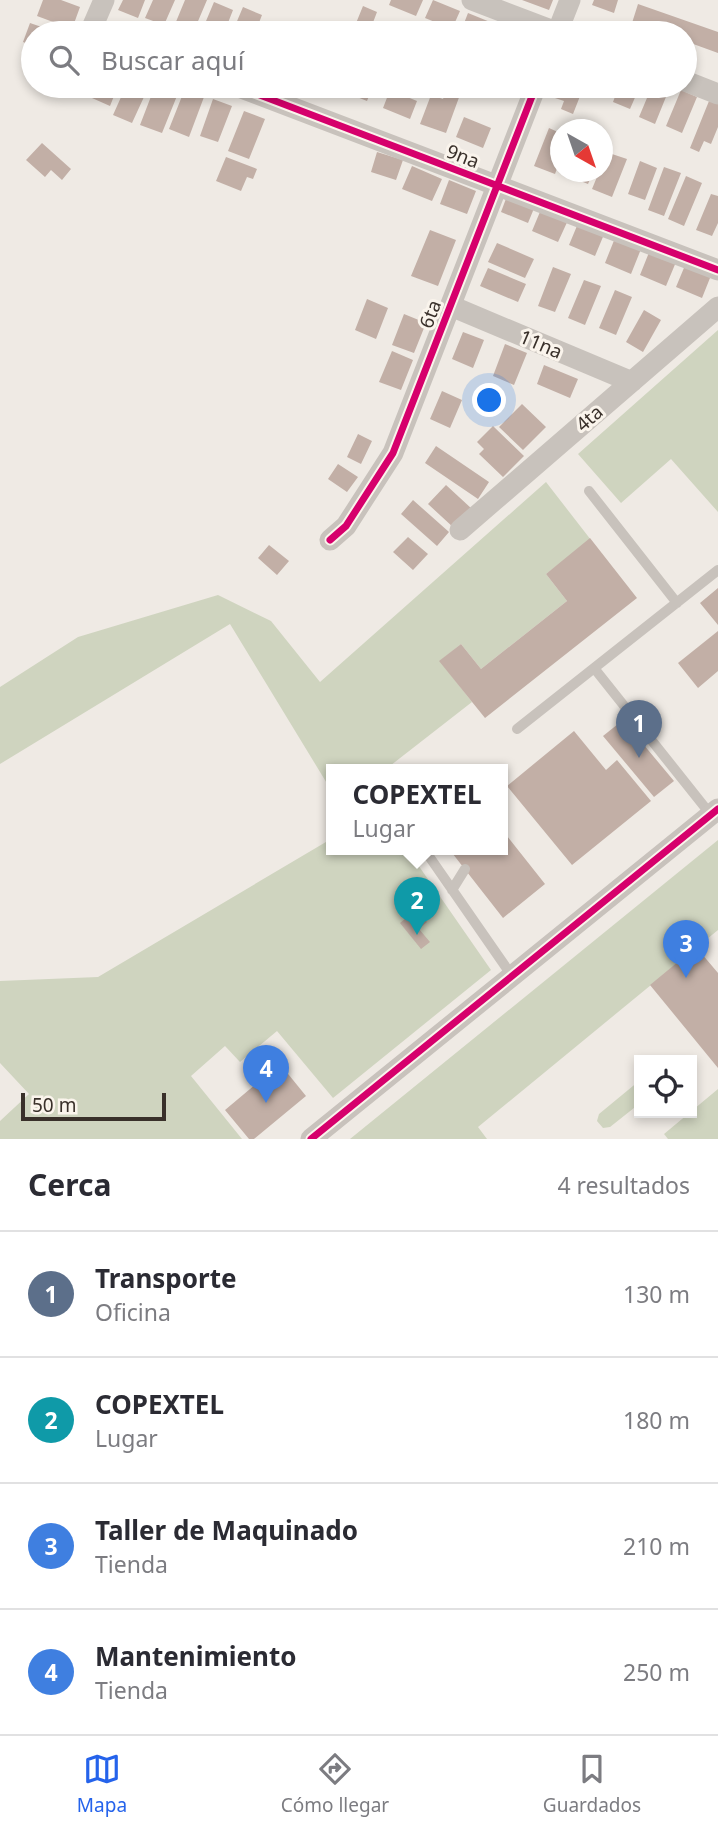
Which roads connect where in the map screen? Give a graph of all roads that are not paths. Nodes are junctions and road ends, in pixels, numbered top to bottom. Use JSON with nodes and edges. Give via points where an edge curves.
{"nodes":[{"id":1,"x":104,"y":0,"type":"edge"},
{"id":2,"x":472,"y":0,"type":"edge"},
{"id":3,"x":570,"y":0,"type":"edge"},
{"id":4,"x":97,"y":21,"type":"edge"},
{"id":5,"x":527,"y":21,"type":"edge"},
{"id":6,"x":562,"y":21,"type":"edge"},
{"id":7,"x":697,"y":86,"type":"edge"},
{"id":8,"x":718,"y":94,"type":"edge"},
{"id":9,"x":267,"y":98,"type":"edge"},
{"id":10,"x":531,"y":98,"type":"edge"},
{"id":11,"x":498,"y":186,"type":"junction"},
{"id":12,"x":718,"y":270,"type":"edge"},
{"id":13,"x":451,"y":306,"type":"junction"},
{"id":14,"x":718,"y":307,"type":"edge"},
{"id":15,"x":632,"y":382,"type":"junction"},
{"id":16,"x":589,"y":491,"type":"dead end"},
{"id":17,"x":460,"y":530,"type":"dead end"},
{"id":18,"x":330,"y":540,"type":"dead end"},
{"id":19,"x":718,"y":570,"type":"edge"},
{"id":20,"x":677,"y":603,"type":"junction"},
{"id":21,"x":594,"y":668,"type":"junction"},
{"id":22,"x":517,"y":729,"type":"dead end"},
{"id":23,"x":715,"y":812,"type":"edge"},
{"id":24,"x":428,"y":855,"type":"edge"},
{"id":25,"x":464,"y":869,"type":"dead end"},
{"id":26,"x":452,"y":890,"type":"junction"},
{"id":27,"x":512,"y":976,"type":"junction"},
{"id":28,"x":311,"y":1139,"type":"edge"}],
"edges":[{"from":1,"to":4,"type":"street"},
{"from":2,"to":5,"type":"street"},
{"from":3,"to":6,"type":"street"},
{"from":7,"to":8,"type":"street"},
{"from":9,"to":11,"type":"street","name":"9na"},
{"from":10,"to":11,"type":"street","name":"6ta"},
{"from":11,"to":12,"type":"street","name":"9na"},
{"from":11,"to":13,"type":"street","name":"6ta"},
{"from":13,"to":15,"type":"street","name":"11na"},
{"from":13,"to":18,"type":"street","name":"6ta","via":[[393,453],[346,526]]},
{"from":14,"to":15,"type":"street","name":"4ta"},
{"from":15,"to":17,"type":"street","name":"4ta"},
{"from":16,"to":20,"type":"lane"},
{"from":19,"to":20,"type":"lane"},
{"from":20,"to":21,"type":"lane"},
{"from":21,"to":22,"type":"lane"},
{"from":21,"to":23,"type":"lane"},
{"from":23,"to":27,"type":"street"},
{"from":24,"to":26,"type":"lane"},
{"from":25,"to":26,"type":"lane"},
{"from":26,"to":27,"type":"lane"},
{"from":27,"to":28,"type":"street"}]}
